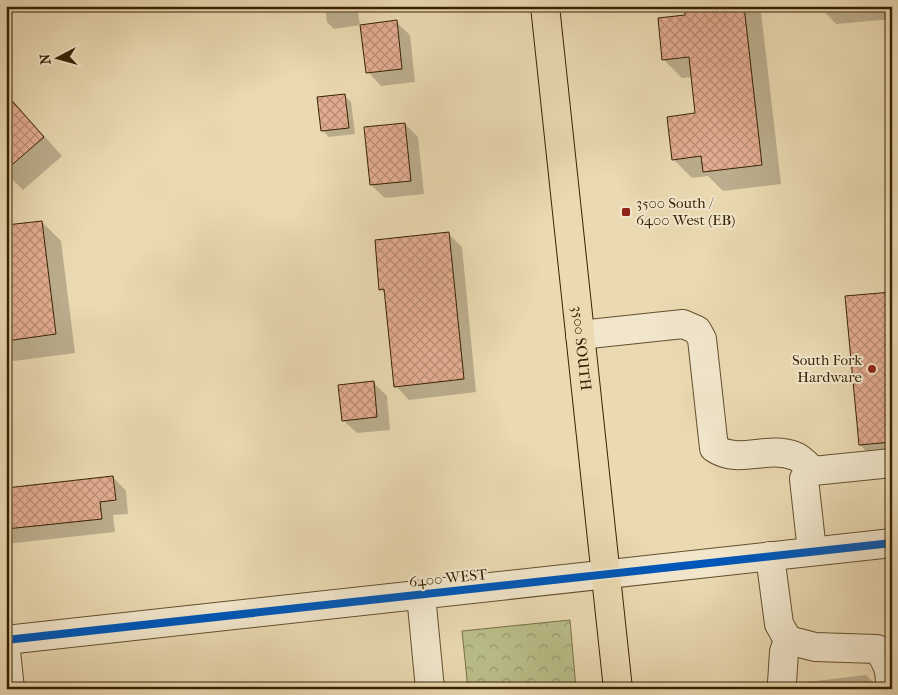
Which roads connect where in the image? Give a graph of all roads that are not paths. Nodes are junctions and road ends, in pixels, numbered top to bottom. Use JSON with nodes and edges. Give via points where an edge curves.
{"nodes":[{"id":1,"x":545,"y":6,"type":"edge"},
{"id":2,"x":580,"y":335,"type":"junction"},
{"id":3,"x":892,"y":463,"type":"edge"},
{"id":4,"x":813,"y":471,"type":"junction"},
{"id":5,"x":892,"y":543,"type":"edge"},
{"id":6,"x":812,"y":551,"type":"junction"},
{"id":7,"x":770,"y":556,"type":"junction"},
{"id":8,"x":605,"y":575,"type":"junction"},
{"id":9,"x":421,"y":595,"type":"junction"},
{"id":10,"x":6,"y":640,"type":"edge"},
{"id":11,"x":788,"y":640,"type":"junction"},
{"id":12,"x":6,"y":651,"type":"edge"},
{"id":13,"x":782,"y":683,"type":"dead end"},
{"id":14,"x":10,"y":689,"type":"edge"},
{"id":15,"x":430,"y":689,"type":"edge"},
{"id":16,"x":618,"y":689,"type":"edge"},
{"id":17,"x":889,"y":689,"type":"edge"}],
"edges":[{"from":1,"to":2,"type":"main road","name":"3500 SOUTH"},
{"from":2,"to":4,"type":"street","via":[[683,324],[697,330],[702,340],[714,448],[736,457],[776,452],[796,456]]},
{"from":2,"to":8,"type":"main road","name":"3500 SOUTH"},
{"from":3,"to":4,"type":"street"},
{"from":4,"to":6,"type":"street","via":[[804,479]]},
{"from":5,"to":6,"type":"street","name":"6400 WEST"},
{"from":6,"to":7,"type":"street","name":"6400 WEST"},
{"from":7,"to":8,"type":"street","name":"6400 WEST"},
{"from":7,"to":11,"type":"street","via":[[779,624]]},
{"from":8,"to":9,"type":"street","name":"6400 WEST"},
{"from":8,"to":16,"type":"main road","name":"3500 SOUTH"},
{"from":9,"to":10,"type":"street","name":"6400 WEST"},
{"from":9,"to":15,"type":"street"},
{"from":11,"to":13,"type":"street"},
{"from":11,"to":17,"type":"street","via":[[816,647],[877,649],[886,660]]},
{"from":12,"to":14,"type":"street"}]}
